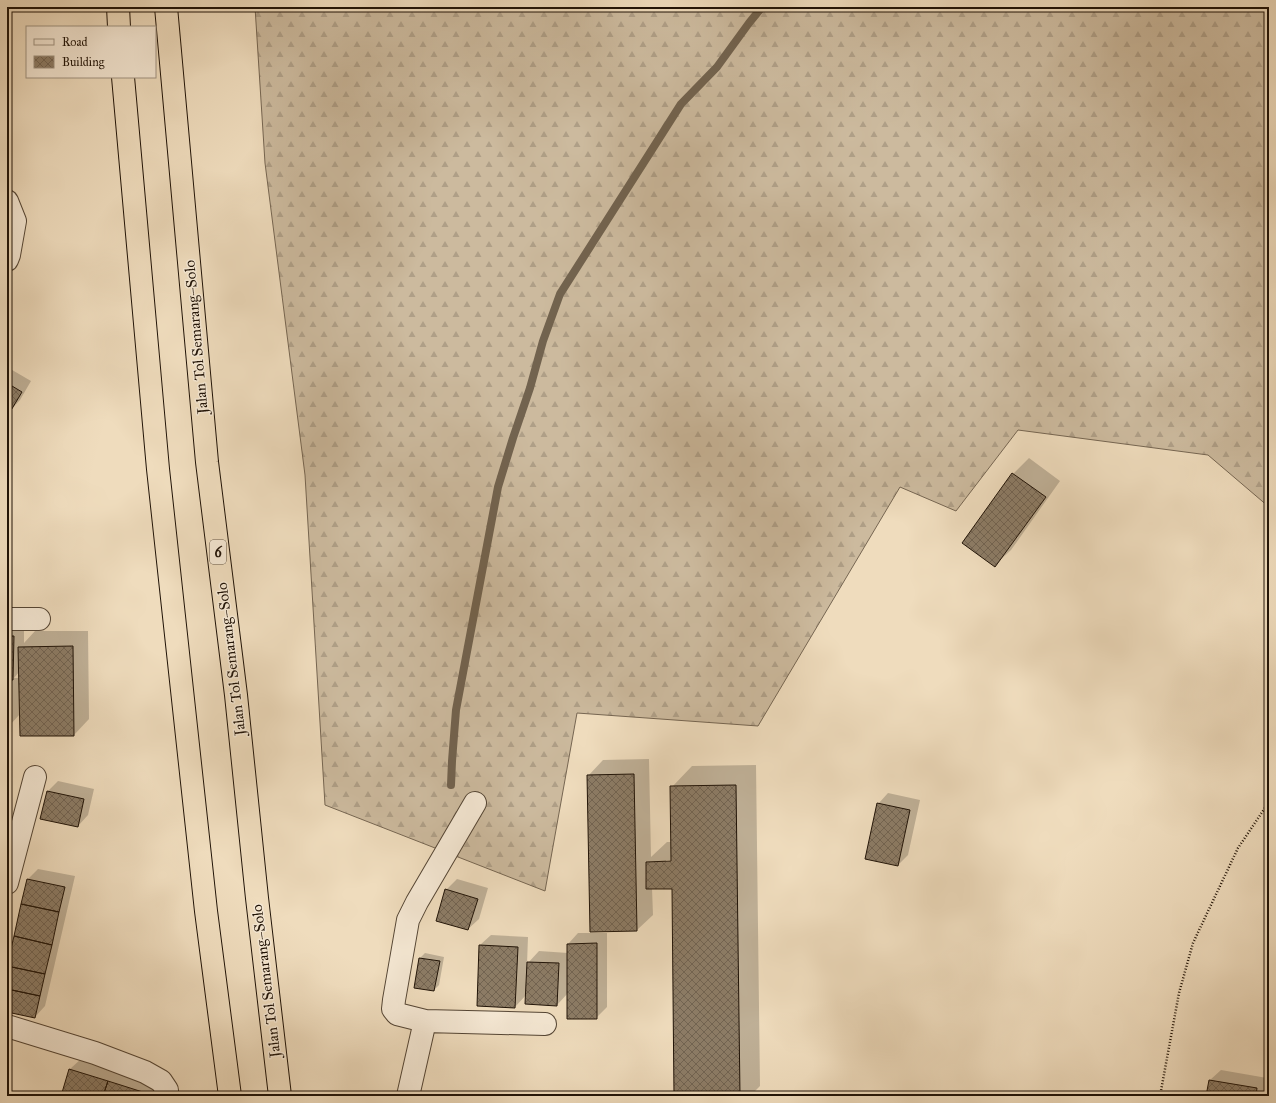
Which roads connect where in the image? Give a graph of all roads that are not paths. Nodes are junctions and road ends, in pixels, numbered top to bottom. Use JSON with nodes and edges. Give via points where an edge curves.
{"nodes":[{"id":1,"x":118,"y":7,"type":"edge"},
{"id":2,"x":166,"y":7,"type":"edge"},
{"id":3,"x":119,"y":26,"type":"edge"},
{"id":4,"x":123,"y":78,"type":"edge"},
{"id":5,"x":7,"y":201,"type":"edge"},
{"id":6,"x":7,"y":260,"type":"edge"},
{"id":7,"x":7,"y":619,"type":"edge"},
{"id":8,"x":39,"y":619,"type":"dead end"},
{"id":9,"x":35,"y":777,"type":"dead end"},
{"id":10,"x":475,"y":803,"type":"dead end"},
{"id":11,"x":7,"y":883,"type":"edge"},
{"id":12,"x":412,"y":1018,"type":"junction"},
{"id":13,"x":545,"y":1024,"type":"dead end"},
{"id":14,"x":7,"y":1026,"type":"edge"},
{"id":15,"x":167,"y":1096,"type":"edge"},
{"id":16,"x":230,"y":1096,"type":"edge"},
{"id":17,"x":280,"y":1096,"type":"edge"},
{"id":18,"x":408,"y":1096,"type":"edge"}],
"edges":[{"from":1,"to":3,"type":"highway"},
{"from":2,"to":17,"type":"highway","name":"Jalan Tol Semarang–Solo","number":"6","via":[[206,462],[236,695]]},
{"from":4,"to":16,"type":"highway","via":[[158,469],[206,911]]},
{"from":5,"to":6,"type":"street","via":[[15,221]]},
{"from":7,"to":8,"type":"street"},
{"from":9,"to":11,"type":"street"},
{"from":10,"to":12,"type":"street","via":[[408,920],[393,1009]]},
{"from":12,"to":13,"type":"street"},
{"from":12,"to":18,"type":"street"},
{"from":14,"to":15,"type":"street","via":[[95,1053],[145,1072],[161,1081],[167,1090]]}]}
